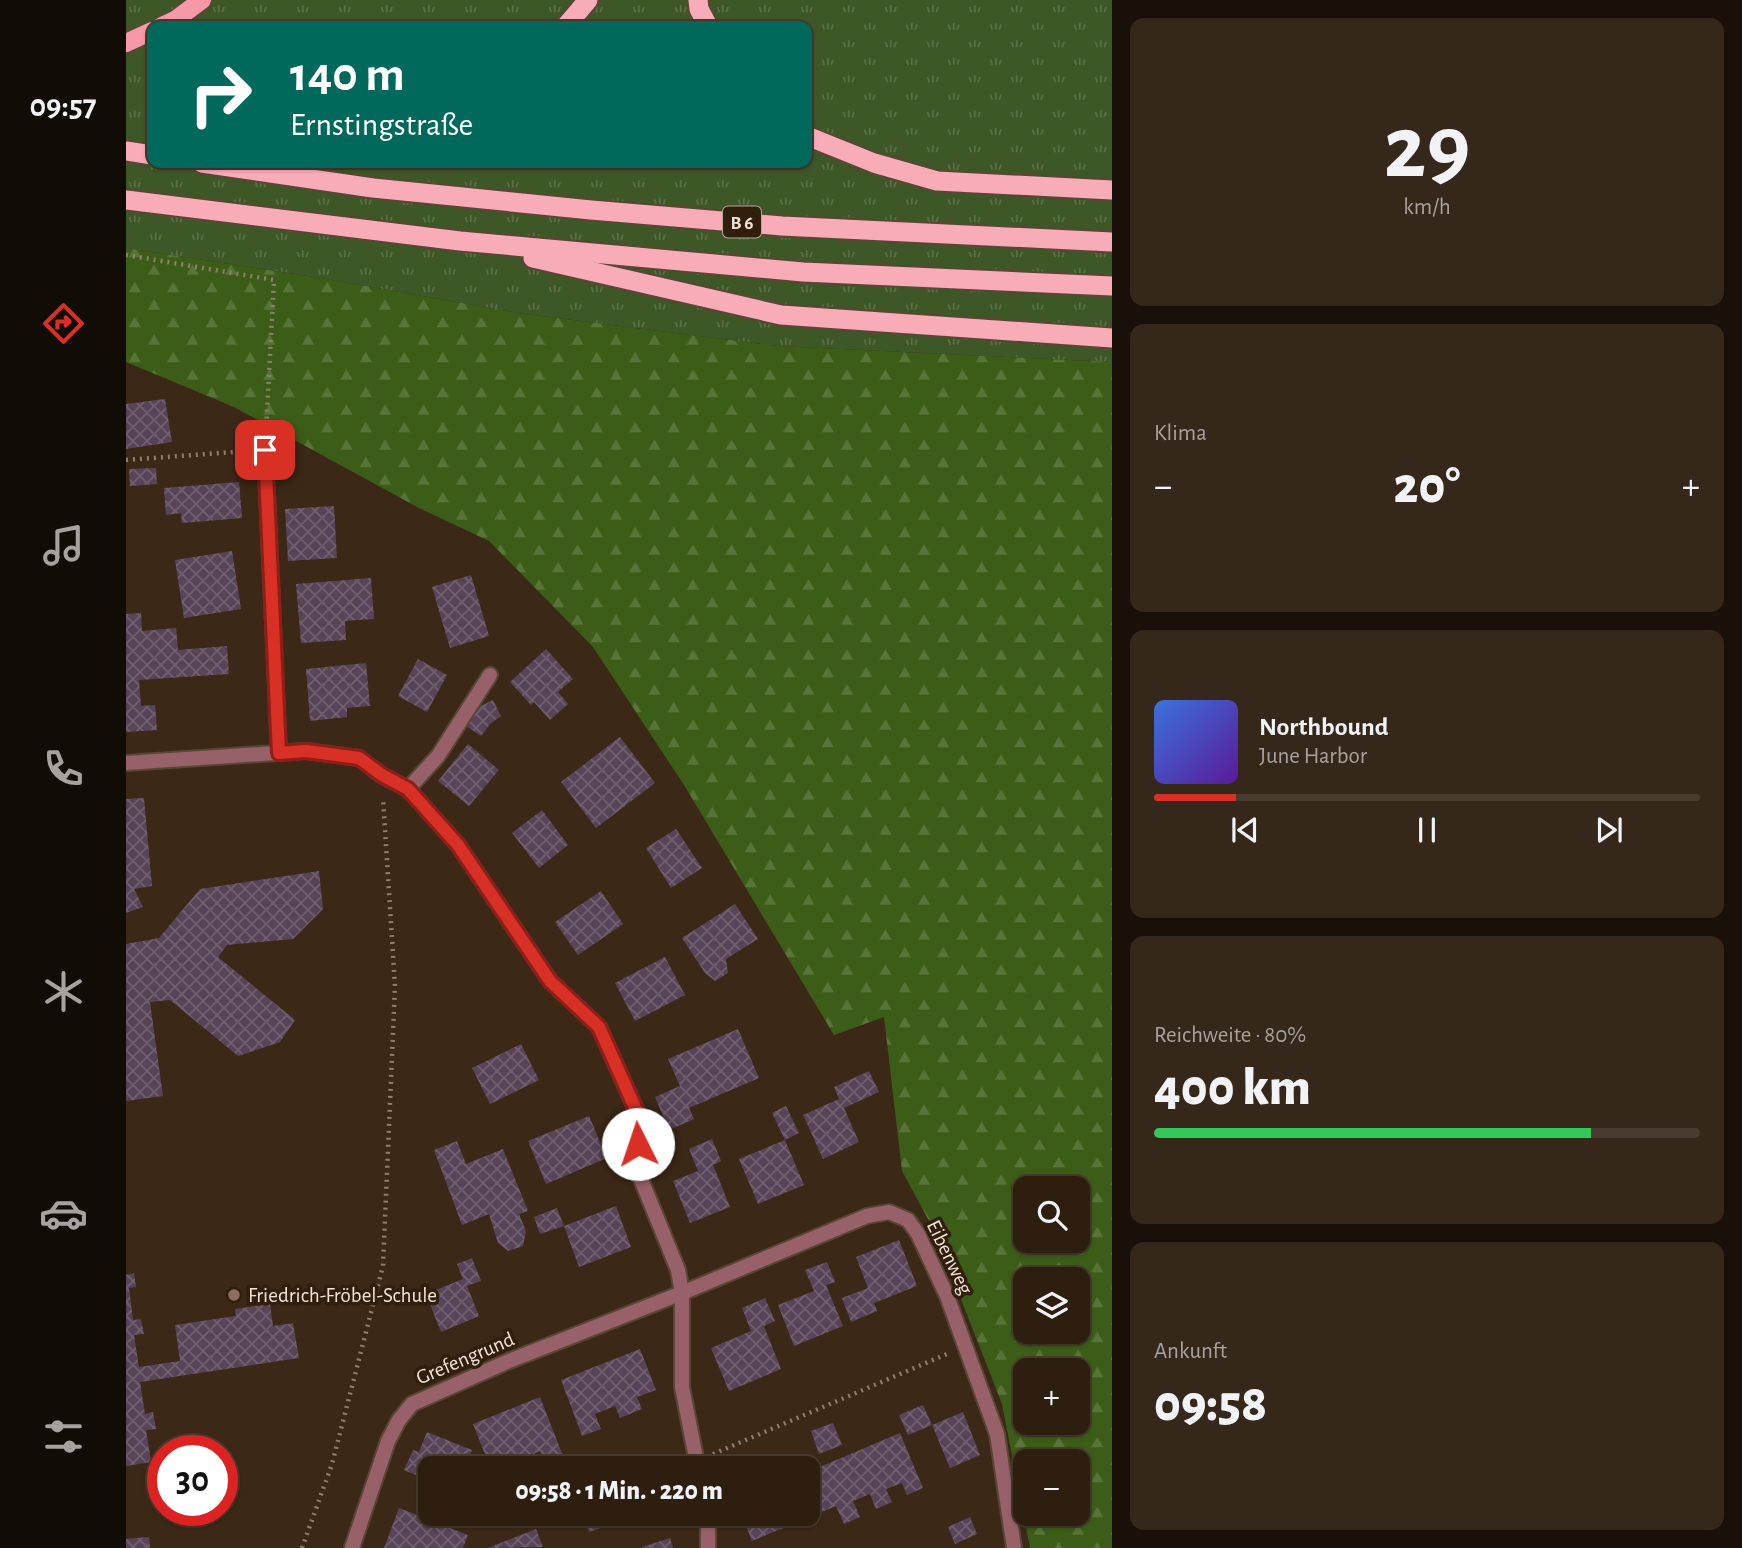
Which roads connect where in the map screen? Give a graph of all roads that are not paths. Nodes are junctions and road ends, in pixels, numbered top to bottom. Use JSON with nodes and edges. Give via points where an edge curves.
{"nodes":[{"id":1,"x":202,"y":0,"type":"edge"},
{"id":2,"x":588,"y":0,"type":"edge"},
{"id":3,"x":698,"y":0,"type":"edge"},
{"id":4,"x":173,"y":21,"type":"edge"},
{"id":5,"x":570,"y":21,"type":"edge"},
{"id":6,"x":705,"y":21,"type":"edge"},
{"id":7,"x":147,"y":33,"type":"edge"},
{"id":8,"x":126,"y":43,"type":"edge"},
{"id":9,"x":812,"y":138,"type":"edge"},
{"id":10,"x":126,"y":151,"type":"edge"},
{"id":11,"x":147,"y":154,"type":"edge"},
{"id":12,"x":236,"y":168,"type":"edge"},
{"id":13,"x":1112,"y":190,"type":"edge"},
{"id":14,"x":126,"y":200,"type":"edge"},
{"id":15,"x":460,"y":241,"type":"junction"},
{"id":16,"x":1112,"y":242,"type":"edge"},
{"id":17,"x":1112,"y":286,"type":"edge"},
{"id":18,"x":1112,"y":338,"type":"edge"},
{"id":19,"x":265,"y":450,"type":"road end"},
{"id":20,"x":490,"y":675,"type":"dead end"},
{"id":21,"x":279,"y":753,"type":"junction"},
{"id":22,"x":126,"y":763,"type":"edge"},
{"id":23,"x":408,"y":789,"type":"junction"},
{"id":24,"x":682,"y":1293,"type":"junction"},
{"id":25,"x":695,"y":1456,"type":"edge"},
{"id":26,"x":708,"y":1526,"type":"edge"},
{"id":27,"x":352,"y":1548,"type":"edge"},
{"id":28,"x":708,"y":1548,"type":"edge"},
{"id":29,"x":1014,"y":1548,"type":"edge"}],
"edges":[{"from":1,"to":4,"type":"main road"},
{"from":2,"to":5,"type":"highway"},
{"from":3,"to":6,"type":"highway"},
{"from":7,"to":8,"type":"main road"},
{"from":9,"to":13,"type":"highway","via":[[937,181]]},
{"from":10,"to":11,"type":"highway"},
{"from":12,"to":16,"type":"highway","number":"B 6","via":[[373,188],[604,211],[782,226]]},
{"from":14,"to":15,"type":"highway","number":"B 6"},
{"from":15,"to":17,"type":"highway","number":"B 6","via":[[803,272]]},
{"from":15,"to":18,"type":"highway","via":[[782,315]]},
{"from":19,"to":21,"type":"street"},
{"from":20,"to":23,"type":"street","via":[[438,755]]},
{"from":21,"to":22,"type":"street"},
{"from":21,"to":23,"type":"street","via":[[306,751],[359,758]]},
{"from":23,"to":24,"type":"street","via":[[458,845],[550,981],[599,1027],[641,1121],[636,1167],[678,1270]]},
{"from":24,"to":25,"type":"street","via":[[682,1387]]},
{"from":24,"to":27,"type":"street","name":"Grefengrund","via":[[412,1404],[388,1441]]},
{"from":24,"to":29,"type":"street","name":"Eibenweg","via":[[867,1216],[889,1212],[908,1220],[947,1296],[997,1434]]},
{"from":26,"to":28,"type":"street"}]}
